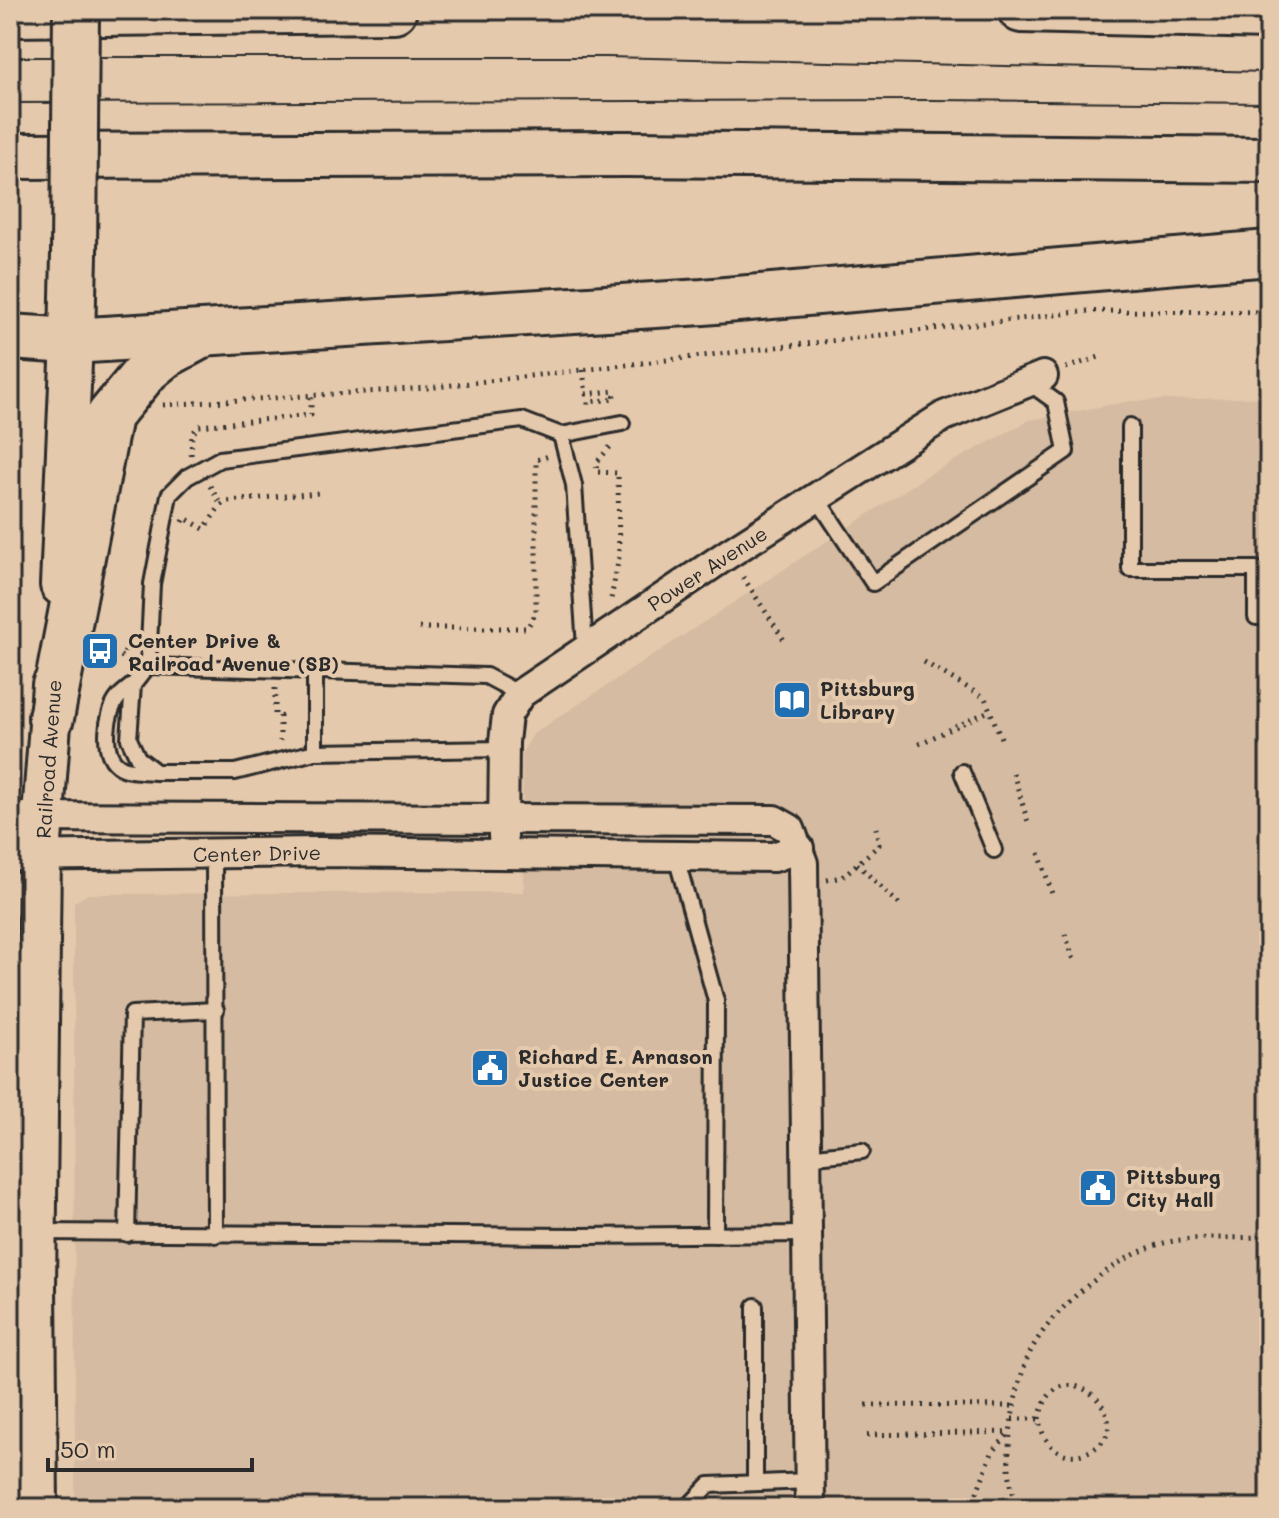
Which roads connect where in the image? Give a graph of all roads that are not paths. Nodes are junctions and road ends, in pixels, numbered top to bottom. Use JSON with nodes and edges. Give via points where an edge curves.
{"nodes":[{"id":1,"x":76,"y":10,"type":"edge"},
{"id":2,"x":394,"y":10,"type":"edge"},
{"id":3,"x":1021,"y":10,"type":"edge"},
{"id":4,"x":10,"y":14,"type":"edge"},
{"id":5,"x":1269,"y":16,"type":"edge"},
{"id":6,"x":10,"y":156,"type":"edge"},
{"id":7,"x":1269,"y":160,"type":"edge"},
{"id":8,"x":1269,"y":253,"type":"edge"},
{"id":9,"x":203,"y":335,"type":"junction"},
{"id":10,"x":10,"y":337,"type":"edge"},
{"id":11,"x":72,"y":341,"type":"junction"},
{"id":12,"x":1035,"y":379,"type":"joint"},
{"id":13,"x":622,"y":423,"type":"dead end"},
{"id":14,"x":1130,"y":426,"type":"dead end"},
{"id":15,"x":561,"y":435,"type":"junction"},
{"id":16,"x":816,"y":497,"type":"junction"},
{"id":17,"x":1269,"y":617,"type":"edge"},
{"id":18,"x":585,"y":647,"type":"junction"},
{"id":19,"x":148,"y":666,"type":"junction"},
{"id":20,"x":315,"y":671,"type":"junction"},
{"id":21,"x":133,"y":685,"type":"junction"},
{"id":22,"x":520,"y":694,"type":"junction"},
{"id":23,"x":51,"y":718,"type":"junction"},
{"id":24,"x":504,"y":749,"type":"junction"},
{"id":25,"x":315,"y":752,"type":"junction"},
{"id":26,"x":156,"y":772,"type":"junction"},
{"id":27,"x":962,"y":772,"type":"dead end"},
{"id":28,"x":503,"y":816,"type":"junction"},
{"id":29,"x":26,"y":836,"type":"edge"},
{"id":30,"x":799,"y":848,"type":"junction"},
{"id":31,"x":994,"y":850,"type":"dead end"},
{"id":32,"x":504,"y":853,"type":"junction"},
{"id":33,"x":214,"y":854,"type":"junction"},
{"id":34,"x":676,"y":857,"type":"junction"},
{"id":35,"x":216,"y":1010,"type":"junction"},
{"id":36,"x":862,"y":1151,"type":"dead end"},
{"id":37,"x":807,"y":1157,"type":"junction"},
{"id":38,"x":37,"y":1232,"type":"junction"},
{"id":39,"x":127,"y":1234,"type":"junction"},
{"id":40,"x":808,"y":1234,"type":"junction"},
{"id":41,"x":215,"y":1235,"type":"junction"},
{"id":42,"x":715,"y":1235,"type":"junction"},
{"id":43,"x":22,"y":1286,"type":"edge"},
{"id":44,"x":755,"y":1306,"type":"dead end"},
{"id":45,"x":755,"y":1481,"type":"junction"},
{"id":46,"x":810,"y":1495,"type":"edge"},
{"id":47,"x":37,"y":1508,"type":"edge"},
{"id":48,"x":687,"y":1508,"type":"edge"}],
"edges":[{"from":1,"to":11,"type":"main road","name":"Railroad Avenue","bridge":true},
{"from":2,"to":4,"type":"main road"},
{"from":3,"to":5,"type":"main road"},
{"from":6,"to":7,"type":"main road"},
{"from":8,"to":9,"type":"main road","via":[[703,302]]},
{"from":9,"to":11,"type":"main road"},
{"from":9,"to":23,"type":"main road","via":[[147,370],[109,416]]},
{"from":10,"to":11,"type":"main road"},
{"from":11,"to":23,"type":"main road","name":"Railroad Avenue"},
{"from":12,"to":16,"type":"street","name":"Power Avenue","via":[[944,416]]},
{"from":12,"to":16,"type":"lane","via":[[1056,402],[1066,451],[873,583]]},
{"from":13,"to":15,"type":"lane"},
{"from":14,"to":17,"type":"lane","via":[[1130,569],[1256,569],[1256,617]]},
{"from":15,"to":18,"type":"lane","via":[[574,485]]},
{"from":15,"to":19,"type":"lane","via":[[522,420],[220,459],[187,477],[169,495],[152,584]]},
{"from":16,"to":18,"type":"street","name":"Power Avenue"},
{"from":18,"to":22,"type":"street","name":"Power Avenue"},
{"from":19,"to":20,"type":"lane"},
{"from":19,"to":21,"type":"lane"},
{"from":20,"to":22,"type":"lane","via":[[486,676]]},
{"from":20,"to":25,"type":"lane"},
{"from":21,"to":26,"type":"lane","via":[[129,739],[138,758]]},
{"from":21,"to":26,"type":"lane","via":[[111,713],[110,757],[119,767]]},
{"from":22,"to":24,"type":"street","via":[[507,715]]},
{"from":23,"to":29,"type":"main road","name":"Railroad Avenue"},
{"from":24,"to":25,"type":"lane"},
{"from":24,"to":28,"type":"street"},
{"from":25,"to":26,"type":"lane","via":[[235,772]]},
{"from":27,"to":31,"type":"lane"},
{"from":28,"to":29,"type":"street","name":"Center Drive"},
{"from":28,"to":30,"type":"street","name":"Center Drive","via":[[774,820],[790,829]]},
{"from":28,"to":32,"type":"street"},
{"from":29,"to":33,"type":"street","name":"Center Drive"},
{"from":29,"to":38,"type":"main road","name":"Railroad Avenue"},
{"from":30,"to":34,"type":"street","name":"Center Drive","via":[[774,857]]},
{"from":30,"to":37,"type":"street"},
{"from":32,"to":33,"type":"street","name":"Center Drive"},
{"from":32,"to":34,"type":"street","name":"Center Drive"},
{"from":33,"to":35,"type":"lane"},
{"from":34,"to":42,"type":"lane","via":[[716,1001]]},
{"from":35,"to":39,"type":"lane","via":[[132,1014]]},
{"from":35,"to":41,"type":"lane"},
{"from":36,"to":37,"type":"lane"},
{"from":37,"to":40,"type":"street"},
{"from":38,"to":39,"type":"lane"},
{"from":38,"to":43,"type":"main road","name":"Railroad Avenue"},
{"from":39,"to":41,"type":"lane"},
{"from":40,"to":42,"type":"lane"},
{"from":40,"to":46,"type":"street"},
{"from":41,"to":42,"type":"lane"},
{"from":43,"to":47,"type":"main road","name":"Railroad Avenue"},
{"from":44,"to":45,"type":"lane"},
{"from":45,"to":46,"type":"lane"},
{"from":45,"to":48,"type":"lane","via":[[709,1485]]}]}
